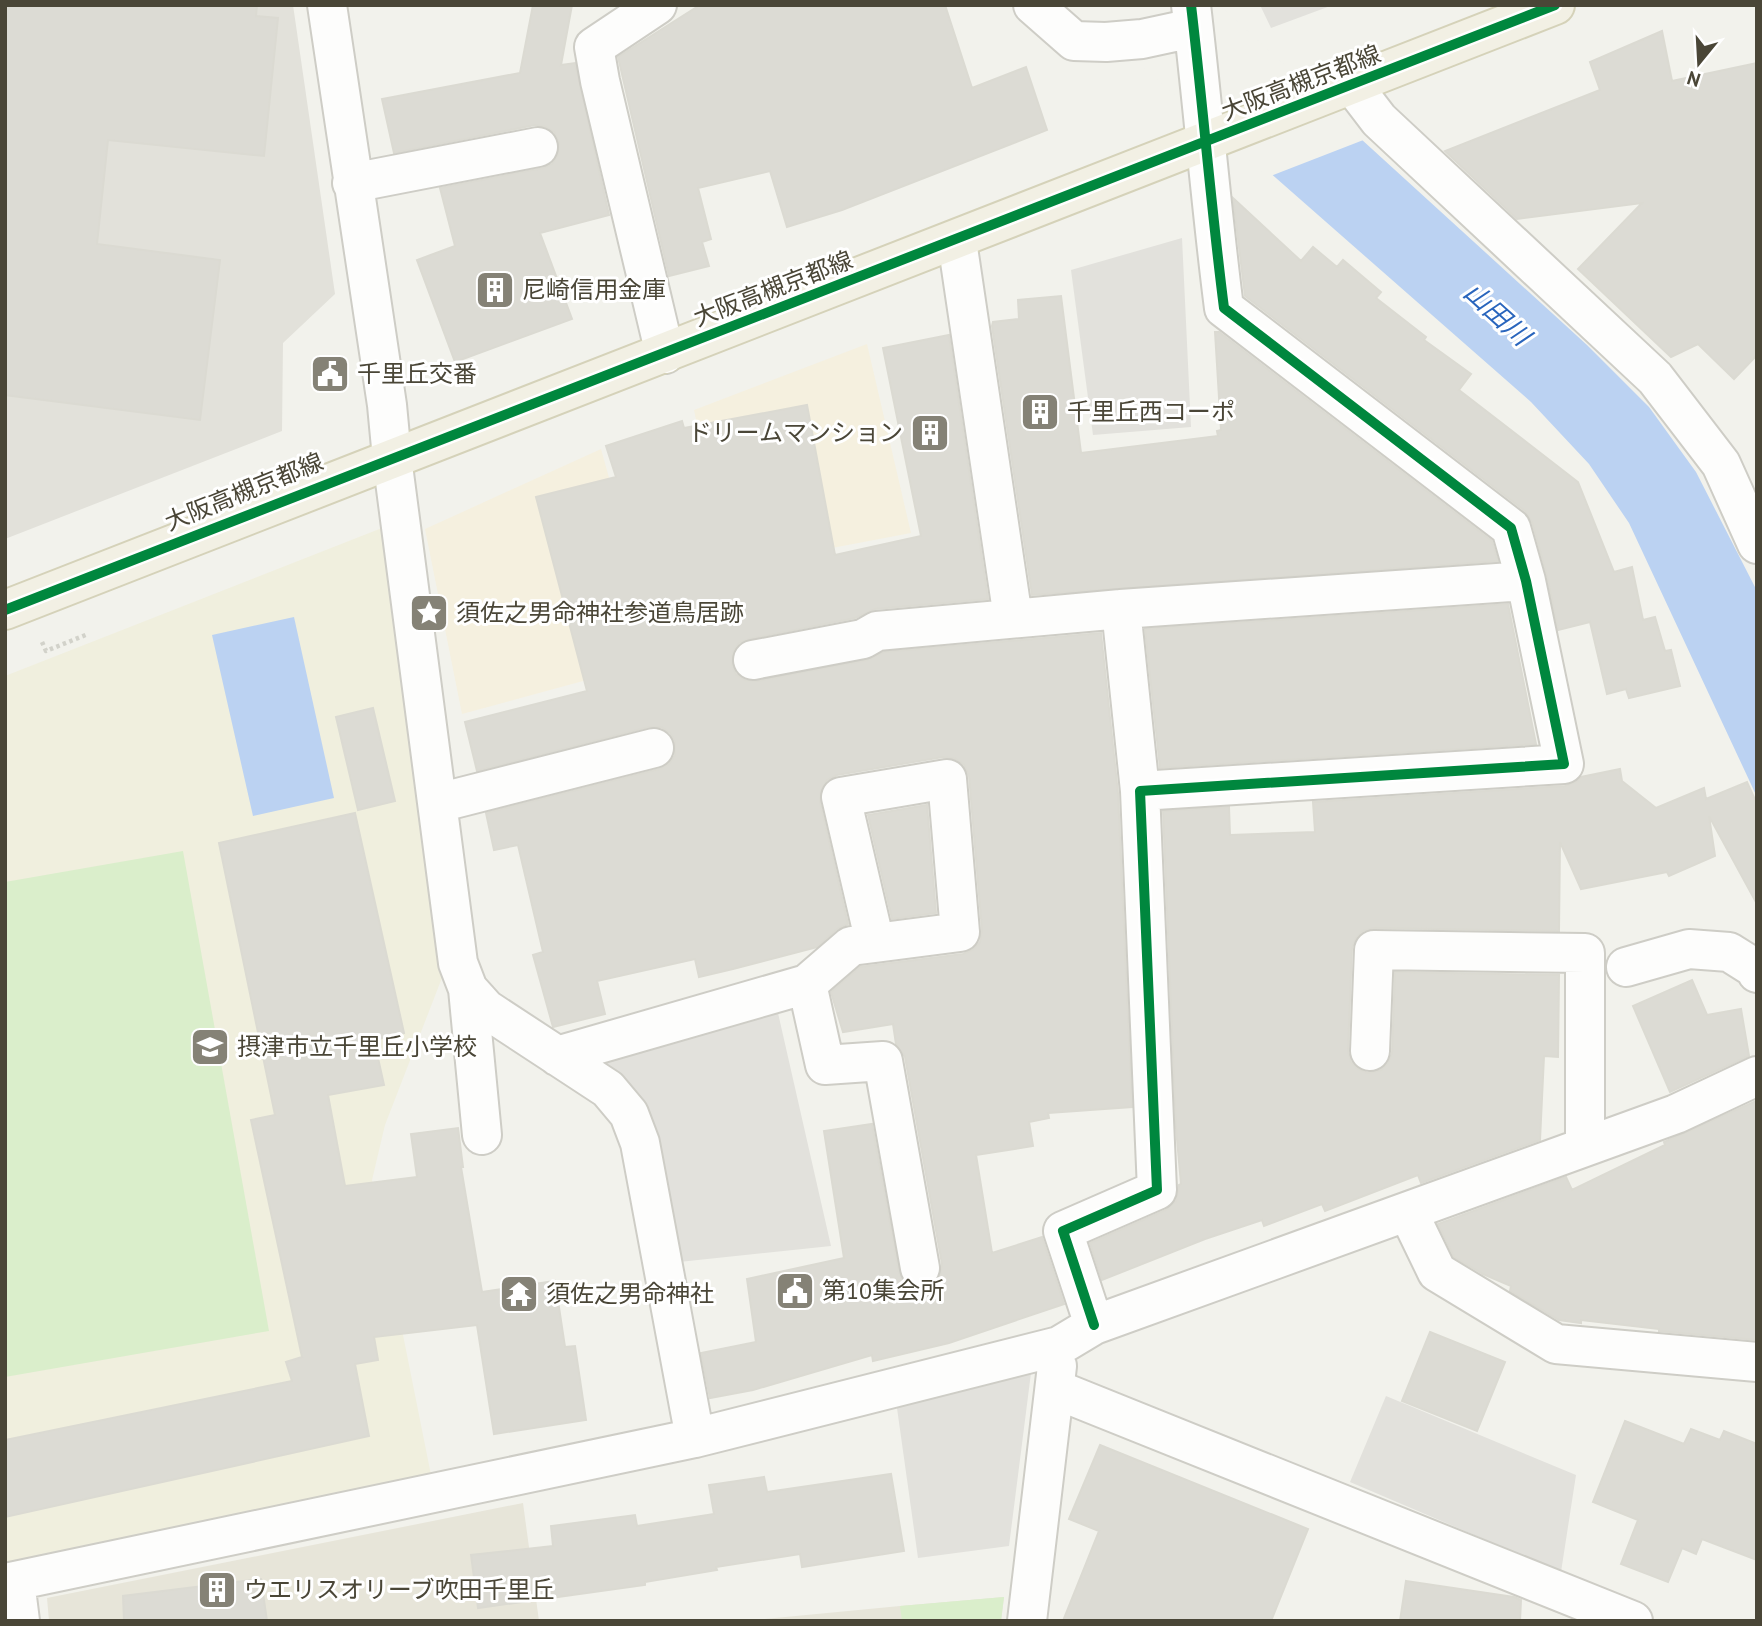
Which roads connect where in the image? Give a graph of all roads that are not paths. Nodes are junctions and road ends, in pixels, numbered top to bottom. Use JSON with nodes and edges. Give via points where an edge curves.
{"nodes":[{"id":1,"x":327,"y":5,"type":"edge"},
{"id":2,"x":657,"y":5,"type":"edge"},
{"id":3,"x":1033,"y":5,"type":"edge"},
{"id":4,"x":1555,"y":5,"type":"edge"},
{"id":5,"x":1192,"y":17,"type":"edge"},
{"id":6,"x":1344,"y":89,"type":"junction"},
{"id":7,"x":1201,"y":145,"type":"junction"},
{"id":8,"x":538,"y":147,"type":"dead end"},
{"id":9,"x":352,"y":183,"type":"junction"},
{"id":10,"x":957,"y":241,"type":"junction"},
{"id":11,"x":665,"y":354,"type":"junction"},
{"id":12,"x":392,"y":458,"type":"junction"},
{"id":13,"x":1752,"y":522,"type":"edge"},
{"id":14,"x":1526,"y":581,"type":"junction"},
{"id":15,"x":1121,"y":609,"type":"junction"},
{"id":16,"x":5,"y":610,"type":"edge"},
{"id":17,"x":1013,"y":618,"type":"junction"},
{"id":18,"x":753,"y":660,"type":"dead end"},
{"id":19,"x":654,"y":748,"type":"dead end"},
{"id":20,"x":1140,"y":791,"type":"junction"},
{"id":21,"x":438,"y":803,"type":"junction"},
{"id":22,"x":875,"y":943,"type":"junction"},
{"id":23,"x":1626,"y":967,"type":"dead end"},
{"id":24,"x":1757,"y":973,"type":"edge"},
{"id":25,"x":807,"y":984,"type":"junction"},
{"id":26,"x":467,"y":989,"type":"junction"},
{"id":27,"x":1370,"y":1051,"type":"dead end"},
{"id":28,"x":557,"y":1056,"type":"junction"},
{"id":29,"x":1757,"y":1076,"type":"edge"},
{"id":30,"x":482,"y":1135,"type":"dead end"},
{"id":31,"x":1585,"y":1147,"type":"junction"},
{"id":32,"x":1408,"y":1212,"type":"junction"},
{"id":33,"x":920,"y":1268,"type":"dead end"},
{"id":34,"x":1094,"y":1325,"type":"junction"},
{"id":35,"x":1059,"y":1346,"type":"junction"},
{"id":36,"x":1757,"y":1362,"type":"edge"},
{"id":37,"x":1055,"y":1390,"type":"junction"},
{"id":38,"x":695,"y":1438,"type":"junction"},
{"id":39,"x":10,"y":1582,"type":"edge"},
{"id":40,"x":20,"y":1621,"type":"edge"},
{"id":41,"x":1027,"y":1621,"type":"edge"},
{"id":42,"x":1633,"y":1621,"type":"edge"}],
"edges":[{"from":1,"to":9,"type":"street"},
{"from":2,"to":11,"type":"street","via":[[594,47]]},
{"from":3,"to":5,"type":"street","via":[[1074,41],[1142,39]]},
{"from":4,"to":6,"type":"main road","name":"大阪高槻京都線"},
{"from":5,"to":7,"type":"street"},
{"from":6,"to":7,"type":"main road","name":"大阪高槻京都線"},
{"from":6,"to":13,"type":"street","via":[[1655,378],[1721,464]]},
{"from":7,"to":10,"type":"main road","name":"大阪高槻京都線"},
{"from":7,"to":14,"type":"street","via":[[1224,308],[1511,528]]},
{"from":8,"to":9,"type":"street"},
{"from":9,"to":12,"type":"street"},
{"from":10,"to":11,"type":"main road","name":"大阪高槻京都線"},
{"from":10,"to":17,"type":"street"},
{"from":11,"to":12,"type":"main road","name":"大阪高槻京都線"},
{"from":12,"to":16,"type":"main road","name":"大阪高槻京都線"},
{"from":12,"to":21,"type":"street"},
{"from":14,"to":15,"type":"street"},
{"from":14,"to":20,"type":"street","via":[[1564,764]]},
{"from":15,"to":17,"type":"street"},
{"from":15,"to":20,"type":"street"},
{"from":17,"to":18,"type":"street","via":[[877,631],[863,639]]},
{"from":19,"to":21,"type":"street"},
{"from":20,"to":34,"type":"street","via":[[1157,1190],[1063,1231]]},
{"from":21,"to":26,"type":"street","via":[[458,963]]},
{"from":22,"to":22,"type":"street","via":[[841,797],[947,779],[960,932]]},
{"from":22,"to":25,"type":"street","via":[[851,946]]},
{"from":23,"to":24,"type":"street","via":[[1689,949],[1728,951]]},
{"from":25,"to":28,"type":"street"},
{"from":25,"to":33,"type":"street","via":[[825,1065],[883,1061]]},
{"from":26,"to":28,"type":"street","via":[[486,1009]]},
{"from":26,"to":30,"type":"street"},
{"from":27,"to":31,"type":"street","via":[[1374,950],[1585,953]]},
{"from":28,"to":38,"type":"street","via":[[608,1089],[629,1114],[640,1143]]},
{"from":29,"to":31,"type":"street","via":[[1676,1114]]},
{"from":31,"to":32,"type":"street"},
{"from":32,"to":34,"type":"street"},
{"from":32,"to":36,"type":"street","via":[[1437,1272],[1556,1344]]},
{"from":34,"to":35,"type":"street"},
{"from":35,"to":37,"type":"street"},
{"from":35,"to":38,"type":"street"},
{"from":37,"to":41,"type":"street"},
{"from":37,"to":42,"type":"street"},
{"from":38,"to":39,"type":"street"},
{"from":39,"to":40,"type":"street"}]}
